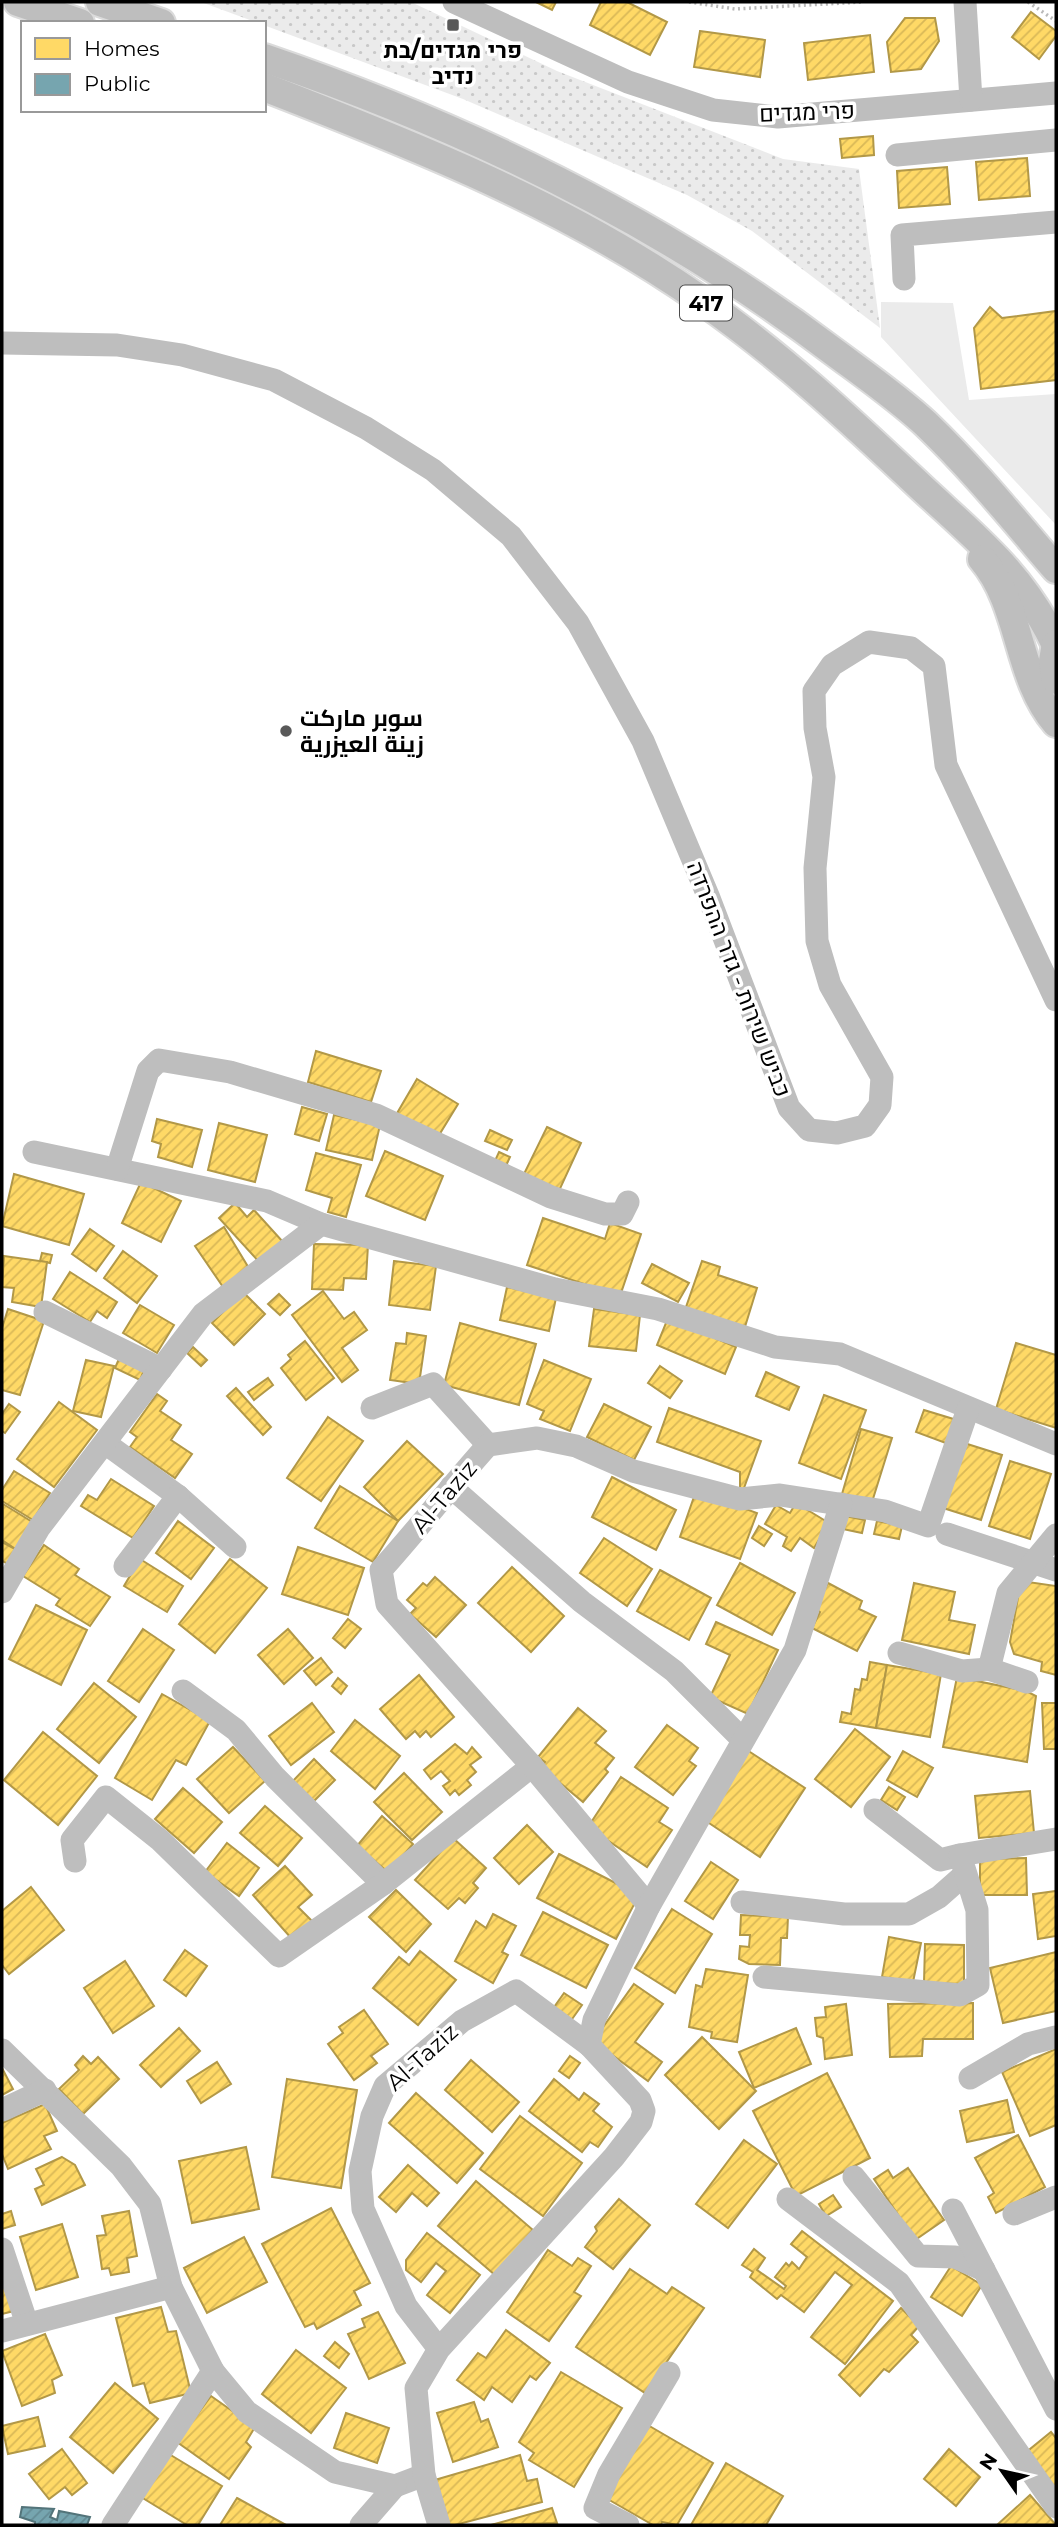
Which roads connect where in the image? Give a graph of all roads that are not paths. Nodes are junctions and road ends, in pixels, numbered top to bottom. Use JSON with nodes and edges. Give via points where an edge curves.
{"nodes":[{"id":1,"x":18,"y":2,"type":"edge"},
{"id":2,"x":100,"y":2,"type":"edge"},
{"id":3,"x":454,"y":2,"type":"edge"},
{"id":4,"x":965,"y":9,"type":"edge"},
{"id":5,"x":74,"y":21,"type":"edge"},
{"id":6,"x":156,"y":21,"type":"edge"},
{"id":7,"x":266,"y":59,"type":"edge"},
{"id":8,"x":266,"y":88,"type":"edge"},
{"id":9,"x":1056,"y":93,"type":"edge"},
{"id":10,"x":971,"y":100,"type":"junction"},
{"id":11,"x":1056,"y":140,"type":"edge"},
{"id":12,"x":897,"y":155,"type":"dead end"},
{"id":13,"x":1056,"y":222,"type":"edge"},
{"id":14,"x":904,"y":279,"type":"dead end"},
{"id":15,"x":2,"y":343,"type":"edge"},
{"id":16,"x":924,"y":489,"type":"junction"},
{"id":17,"x":1056,"y":569,"type":"edge"},
{"id":18,"x":1056,"y":644,"type":"edge"},
{"id":19,"x":1056,"y":680,"type":"edge"},
{"id":20,"x":1056,"y":723,"type":"edge"},
{"id":21,"x":1056,"y":1000,"type":"edge"},
{"id":22,"x":34,"y":1152,"type":"dead end"},
{"id":23,"x":117,"y":1170,"type":"junction"},
{"id":24,"x":628,"y":1202,"type":"dead end"},
{"id":25,"x":321,"y":1224,"type":"junction"},
{"id":26,"x":45,"y":1312,"type":"dead end"},
{"id":27,"x":161,"y":1369,"type":"junction"},
{"id":28,"x":372,"y":1408,"type":"dead end"},
{"id":29,"x":968,"y":1409,"type":"junction"},
{"id":30,"x":105,"y":1443,"type":"junction"},
{"id":31,"x":1056,"y":1444,"type":"edge"},
{"id":32,"x":488,"y":1445,"type":"junction"},
{"id":33,"x":451,"y":1487,"type":"junction"},
{"id":34,"x":178,"y":1496,"type":"junction"},
{"id":35,"x":841,"y":1504,"type":"junction"},
{"id":36,"x":947,"y":1534,"type":"dead end"},
{"id":37,"x":1056,"y":1535,"type":"edge"},
{"id":38,"x":234,"y":1548,"type":"dead end"},
{"id":39,"x":1032,"y":1564,"type":"junction"},
{"id":40,"x":125,"y":1566,"type":"dead end"},
{"id":41,"x":1056,"y":1570,"type":"edge"},
{"id":42,"x":2,"y":1592,"type":"edge"},
{"id":43,"x":899,"y":1653,"type":"dead end"},
{"id":44,"x":989,"y":1669,"type":"junction"},
{"id":45,"x":1027,"y":1682,"type":"dead end"},
{"id":46,"x":183,"y":1691,"type":"dead end"},
{"id":47,"x":743,"y":1740,"type":"junction"},
{"id":48,"x":531,"y":1766,"type":"junction"},
{"id":49,"x":875,"y":1810,"type":"dead end"},
{"id":50,"x":1056,"y":1839,"type":"edge"},
{"id":51,"x":75,"y":1861,"type":"dead end"},
{"id":52,"x":963,"y":1865,"type":"junction"},
{"id":53,"x":383,"y":1884,"type":"junction"},
{"id":54,"x":742,"y":1902,"type":"dead end"},
{"id":55,"x":649,"y":1906,"type":"junction"},
{"id":56,"x":764,"y":1977,"type":"dead end"},
{"id":57,"x":1056,"y":2037,"type":"edge"},
{"id":58,"x":589,"y":2045,"type":"junction"},
{"id":59,"x":2,"y":2050,"type":"edge"},
{"id":60,"x":970,"y":2078,"type":"dead end"},
{"id":61,"x":44,"y":2090,"type":"junction"},
{"id":62,"x":2,"y":2110,"type":"edge"},
{"id":63,"x":854,"y":2177,"type":"dead end"},
{"id":64,"x":1056,"y":2197,"type":"edge"},
{"id":65,"x":788,"y":2199,"type":"dead end"},
{"id":66,"x":953,"y":2210,"type":"dead end"},
{"id":67,"x":1014,"y":2214,"type":"dead end"},
{"id":68,"x":2,"y":2249,"type":"edge"},
{"id":69,"x":984,"y":2270,"type":"junction"},
{"id":70,"x":171,"y":2287,"type":"junction"},
{"id":71,"x":27,"y":2324,"type":"junction"},
{"id":72,"x":2,"y":2331,"type":"edge"},
{"id":73,"x":439,"y":2349,"type":"junction"},
{"id":74,"x":214,"y":2371,"type":"junction"},
{"id":75,"x":669,"y":2374,"type":"dead end"},
{"id":76,"x":1056,"y":2409,"type":"edge"},
{"id":77,"x":424,"y":2475,"type":"junction"},
{"id":78,"x":395,"y":2486,"type":"junction"},
{"id":79,"x":1056,"y":2507,"type":"edge"},
{"id":80,"x":113,"y":2525,"type":"edge"},
{"id":81,"x":361,"y":2525,"type":"edge"},
{"id":82,"x":439,"y":2525,"type":"edge"},
{"id":83,"x":628,"y":2525,"type":"edge"}],
"edges":[{"from":1,"to":5,"type":"main road"},
{"from":2,"to":6,"type":"main road"},
{"from":3,"to":10,"type":"street","name":"פרי מגדים","via":[[628,82],[713,110],[778,117]]},
{"from":4,"to":10,"type":"street"},
{"from":7,"to":17,"type":"main road","number":"417","via":[[346,87],[504,155],[731,278],[924,423],[976,475]]},
{"from":8,"to":16,"type":"main road","number":"417","via":[[489,179],[645,263],[701,299],[792,369]]},
{"from":9,"to":10,"type":"street","name":"פרי מגדים"},
{"from":11,"to":12,"type":"street"},
{"from":13,"to":14,"type":"street","via":[[902,235]]},
{"from":15,"to":21,"type":"street","name":"כביש שירות - גדר ההפרדה","via":[[117,345],[182,355],[274,380],[366,428],[433,470],[511,536],[578,623],[643,741],[789,1108],[809,1130],[838,1133],[865,1126],[880,1105],[882,1077],[830,985],[817,942],[816,880],[824,777],[814,691],[832,665],[869,642],[911,648],[934,666],[946,765]]},
{"from":16,"to":18,"type":"main road","number":"417","via":[[984,542],[1022,587]]},
{"from":16,"to":20,"type":"main road","via":[[991,569],[1018,633],[1034,691]]},
{"from":18,"to":19,"type":"main road","number":"417"},
{"from":22,"to":23,"type":"street"},
{"from":23,"to":24,"type":"street","via":[[148,1071],[159,1060],[174,1060],[376,1115],[551,1197],[605,1214],[622,1213]]},
{"from":23,"to":25,"type":"street","via":[[267,1201]]},
{"from":25,"to":27,"type":"street","via":[[203,1314]]},
{"from":25,"to":29,"type":"street","via":[[555,1289],[658,1309],[775,1347],[840,1354]]},
{"from":26,"to":27,"type":"street"},
{"from":27,"to":30,"type":"street"},
{"from":28,"to":32,"type":"street","via":[[433,1384]]},
{"from":29,"to":31,"type":"street"},
{"from":29,"to":35,"type":"street","name":"Al-Taziz","via":[[928,1526],[885,1511]]},
{"from":30,"to":34,"type":"street"},
{"from":30,"to":42,"type":"street","via":[[39,1528]]},
{"from":32,"to":33,"type":"street","name":"Al-Taziz"},
{"from":32,"to":35,"type":"street","name":"Al-Taziz","via":[[537,1438],[576,1446],[633,1471],[740,1499],[780,1495]]},
{"from":33,"to":47,"type":"street","via":[[582,1602],[674,1671]]},
{"from":33,"to":48,"type":"street","name":"Al-Taziz","via":[[381,1570],[387,1604]]},
{"from":34,"to":38,"type":"street"},
{"from":34,"to":40,"type":"street"},
{"from":35,"to":47,"type":"street","via":[[795,1650]]},
{"from":36,"to":39,"type":"street"},
{"from":37,"to":39,"type":"street"},
{"from":39,"to":41,"type":"street"},
{"from":39,"to":44,"type":"street","via":[[1008,1593]]},
{"from":43,"to":44,"type":"street","via":[[962,1671]]},
{"from":44,"to":45,"type":"street"},
{"from":46,"to":53,"type":"street","via":[[236,1730],[275,1777]]},
{"from":47,"to":55,"type":"street"},
{"from":48,"to":53,"type":"street"},
{"from":48,"to":55,"type":"street","name":"Al-Taziz"},
{"from":49,"to":52,"type":"street","via":[[940,1860]]},
{"from":50,"to":52,"type":"street"},
{"from":51,"to":53,"type":"street","via":[[72,1840],[106,1797],[160,1840],[279,1956]]},
{"from":52,"to":54,"type":"street","via":[[939,1898],[909,1914],[844,1914]]},
{"from":52,"to":56,"type":"street","via":[[977,1910],[978,1985],[960,1995]]},
{"from":55,"to":58,"type":"street","via":[[594,2020]]},
{"from":57,"to":60,"type":"street","via":[[1028,2044]]},
{"from":58,"to":73,"type":"street","name":"Al-Taziz","via":[[640,2100],[641,2122]]},
{"from":58,"to":73,"type":"street","name":"Al-Taziz","via":[[516,1991],[462,2021],[385,2086],[372,2116],[360,2171],[363,2209],[406,2306]]},
{"from":59,"to":61,"type":"street"},
{"from":61,"to":62,"type":"street"},
{"from":61,"to":70,"type":"street","via":[[121,2166],[150,2204]]},
{"from":63,"to":69,"type":"street","via":[[918,2256],[955,2258]]},
{"from":64,"to":67,"type":"street"},
{"from":65,"to":79,"type":"street","via":[[899,2283]]},
{"from":66,"to":69,"type":"street"},
{"from":68,"to":71,"type":"street"},
{"from":69,"to":76,"type":"street"},
{"from":70,"to":71,"type":"street"},
{"from":70,"to":74,"type":"street"},
{"from":71,"to":72,"type":"street"},
{"from":73,"to":77,"type":"street","name":"Al-Taziz","via":[[416,2388]]},
{"from":74,"to":78,"type":"street","via":[[247,2412],[335,2472]]},
{"from":74,"to":80,"type":"street"},
{"from":75,"to":83,"type":"street","via":[[595,2508]]},
{"from":77,"to":78,"type":"street"},
{"from":77,"to":82,"type":"street","name":"Al-Taziz"},
{"from":78,"to":81,"type":"street"}]}
